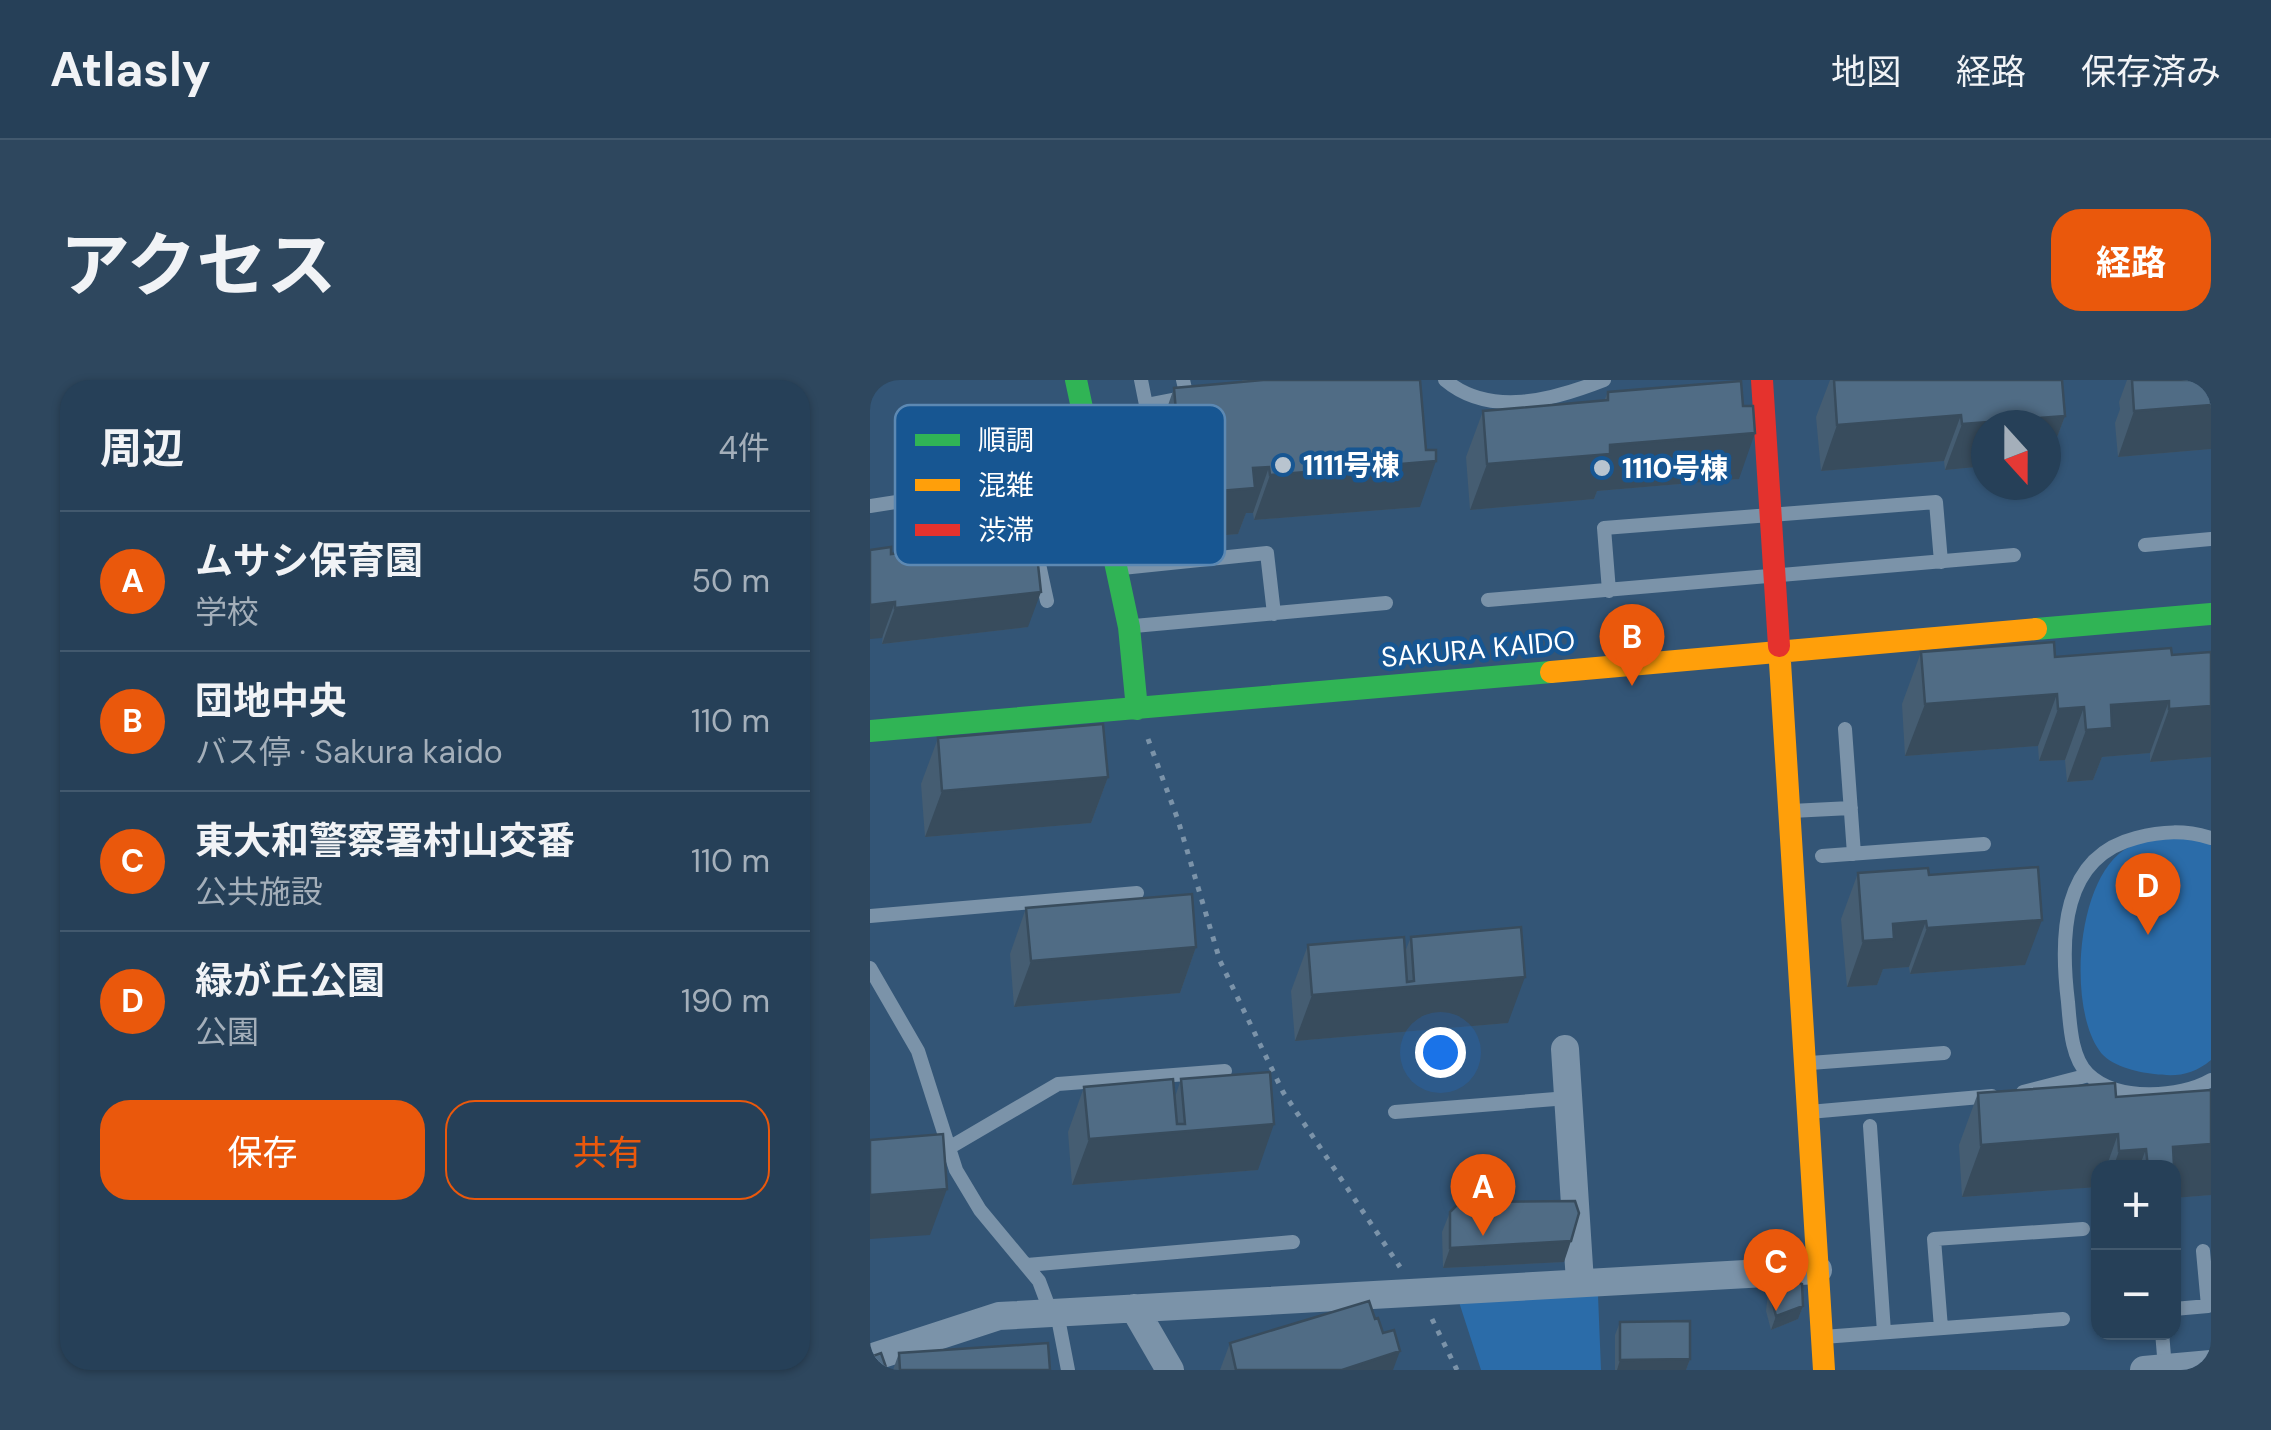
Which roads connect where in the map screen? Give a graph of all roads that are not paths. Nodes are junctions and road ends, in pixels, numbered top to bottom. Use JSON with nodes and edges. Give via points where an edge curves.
{"nodes":[{"id":1,"x":1076,"y":380,"type":"edge"},
{"id":2,"x":1140,"y":380,"type":"edge"},
{"id":3,"x":1184,"y":380,"type":"edge"},
{"id":4,"x":1445,"y":380,"type":"edge"},
{"id":5,"x":1604,"y":380,"type":"edge"},
{"id":6,"x":1762,"y":380,"type":"edge"},
{"id":7,"x":1081,"y":405,"type":"edge"},
{"id":8,"x":895,"y":502,"type":"edge"},
{"id":9,"x":870,"y":506,"type":"edge"},
{"id":10,"x":1770,"y":514,"type":"junction"},
{"id":11,"x":2211,"y":539,"type":"edge"},
{"id":12,"x":2145,"y":545,"type":"dead end"},
{"id":13,"x":2014,"y":555,"type":"dead end"},
{"id":14,"x":1225,"y":557,"type":"edge"},
{"id":15,"x":1941,"y":562,"type":"junction"},
{"id":16,"x":1039,"y":565,"type":"edge"},
{"id":17,"x":1115,"y":565,"type":"edge"},
{"id":18,"x":1154,"y":565,"type":"edge"},
{"id":19,"x":1116,"y":569,"type":"junction"},
{"id":20,"x":1775,"y":577,"type":"junction"},
{"id":21,"x":1610,"y":591,"type":"junction"},
{"id":22,"x":1047,"y":600,"type":"dead end"},
{"id":23,"x":1488,"y":600,"type":"dead end"},
{"id":24,"x":1386,"y":604,"type":"dead end"},
{"id":25,"x":1274,"y":614,"type":"junction"},
{"id":26,"x":2211,"y":614,"type":"edge"},
{"id":27,"x":1128,"y":627,"type":"junction"},
{"id":28,"x":1780,"y":652,"type":"junction"},
{"id":29,"x":1136,"y":708,"type":"junction"},
{"id":30,"x":1845,"y":729,"type":"dead end"},
{"id":31,"x":870,"y":731,"type":"edge"},
{"id":32,"x":1850,"y":808,"type":"junction"},
{"id":33,"x":1790,"y":812,"type":"junction"},
{"id":34,"x":2211,"y":838,"type":"edge"},
{"id":35,"x":1984,"y":844,"type":"dead end"},
{"id":36,"x":1854,"y":854,"type":"junction"},
{"id":37,"x":1822,"y":856,"type":"dead end"},
{"id":38,"x":1137,"y":893,"type":"dead end"},
{"id":39,"x":870,"y":916,"type":"edge"},
{"id":40,"x":870,"y":968,"type":"edge"},
{"id":41,"x":1565,"y":1049,"type":"dead end"},
{"id":42,"x":1944,"y":1052,"type":"dead end"},
{"id":43,"x":1806,"y":1064,"type":"junction"},
{"id":44,"x":1225,"y":1071,"type":"edge"},
{"id":45,"x":2089,"y":1076,"type":"junction"},
{"id":46,"x":2211,"y":1080,"type":"edge"},
{"id":47,"x":1568,"y":1098,"type":"junction"},
{"id":48,"x":1395,"y":1112,"type":"dead end"},
{"id":49,"x":1808,"y":1112,"type":"junction"},
{"id":50,"x":1870,"y":1126,"type":"dead end"},
{"id":51,"x":947,"y":1150,"type":"junction"},
{"id":52,"x":2083,"y":1229,"type":"dead end"},
{"id":53,"x":1294,"y":1242,"type":"dead end"},
{"id":54,"x":2204,"y":1251,"type":"dead end"},
{"id":55,"x":1027,"y":1265,"type":"junction"},
{"id":56,"x":1818,"y":1270,"type":"junction"},
{"id":57,"x":1580,"y":1282,"type":"junction"},
{"id":58,"x":1134,"y":1308,"type":"junction"},
{"id":59,"x":2181,"y":1308,"type":"edge"},
{"id":60,"x":1054,"y":1313,"type":"junction"},
{"id":61,"x":2063,"y":1319,"type":"dead end"},
{"id":62,"x":1941,"y":1328,"type":"junction"},
{"id":63,"x":1884,"y":1332,"type":"junction"},
{"id":64,"x":1822,"y":1337,"type":"junction"},
{"id":65,"x":2160,"y":1340,"type":"edge"},
{"id":66,"x":870,"y":1358,"type":"edge"},
{"id":67,"x":2211,"y":1364,"type":"edge"},
{"id":68,"x":2155,"y":1369,"type":"edge"},
{"id":69,"x":1068,"y":1370,"type":"edge"},
{"id":70,"x":1170,"y":1370,"type":"edge"},
{"id":71,"x":1824,"y":1370,"type":"edge"}],
"edges":[{"from":1,"to":7,"type":"street"},
{"from":2,"to":3,"type":"lane","via":[[1146,405],[1187,396]]},
{"from":4,"to":5,"type":"lane","via":[[1471,399],[1492,404]]},
{"from":6,"to":10,"type":"street"},
{"from":8,"to":9,"type":"lane"},
{"from":10,"to":15,"type":"lane","via":[[1936,502]]},
{"from":10,"to":20,"type":"street"},
{"from":10,"to":21,"type":"lane","via":[[1604,528]]},
{"from":11,"to":12,"type":"lane"},
{"from":13,"to":15,"type":"lane"},
{"from":14,"to":25,"type":"lane","via":[[1267,553]]},
{"from":15,"to":20,"type":"lane"},
{"from":16,"to":22,"type":"lane"},
{"from":17,"to":19,"type":"street"},
{"from":18,"to":19,"type":"lane"},
{"from":19,"to":27,"type":"street"},
{"from":20,"to":21,"type":"lane"},
{"from":20,"to":28,"type":"street"},
{"from":21,"to":23,"type":"lane"},
{"from":24,"to":25,"type":"lane"},
{"from":25,"to":27,"type":"lane"},
{"from":26,"to":28,"type":"street","name":"SAKURA KAIDO"},
{"from":27,"to":29,"type":"street"},
{"from":28,"to":29,"type":"street","name":"SAKURA KAIDO"},
{"from":28,"to":33,"type":"street"},
{"from":29,"to":31,"type":"street","name":"SAKURA KAIDO"},
{"from":30,"to":32,"type":"lane"},
{"from":32,"to":33,"type":"lane"},
{"from":32,"to":36,"type":"lane"},
{"from":33,"to":43,"type":"street"},
{"from":34,"to":45,"type":"lane","via":[[2157,832],[2114,844],[2082,870],[2066,918],[2066,992],[2077,1054]]},
{"from":35,"to":36,"type":"lane"},
{"from":36,"to":37,"type":"lane"},
{"from":38,"to":39,"type":"lane"},
{"from":40,"to":51,"type":"lane","via":[[918,1051]]},
{"from":41,"to":47,"type":"street"},
{"from":42,"to":43,"type":"lane"},
{"from":43,"to":49,"type":"street"},
{"from":44,"to":51,"type":"lane","via":[[1058,1084]]},
{"from":45,"to":46,"type":"lane","via":[[2144,1096],[2195,1090]]},
{"from":45,"to":49,"type":"lane","via":[[1993,1096]]},
{"from":47,"to":48,"type":"lane"},
{"from":47,"to":57,"type":"street"},
{"from":49,"to":56,"type":"street"},
{"from":50,"to":63,"type":"lane"},
{"from":51,"to":55,"type":"lane","via":[[980,1210]]},
{"from":52,"to":62,"type":"lane","via":[[1934,1239]]},
{"from":53,"to":55,"type":"lane"},
{"from":54,"to":59,"type":"lane","via":[[2208,1306]]},
{"from":55,"to":60,"type":"lane"},
{"from":56,"to":57,"type":"street"},
{"from":56,"to":64,"type":"street"},
{"from":57,"to":58,"type":"street"},
{"from":58,"to":60,"type":"street"},
{"from":58,"to":70,"type":"street"},
{"from":60,"to":66,"type":"street","via":[[999,1316]]},
{"from":60,"to":69,"type":"lane"},
{"from":61,"to":62,"type":"lane"},
{"from":62,"to":63,"type":"lane"},
{"from":63,"to":64,"type":"lane"},
{"from":64,"to":71,"type":"street"},
{"from":65,"to":68,"type":"lane"},
{"from":67,"to":68,"type":"street"}]}
